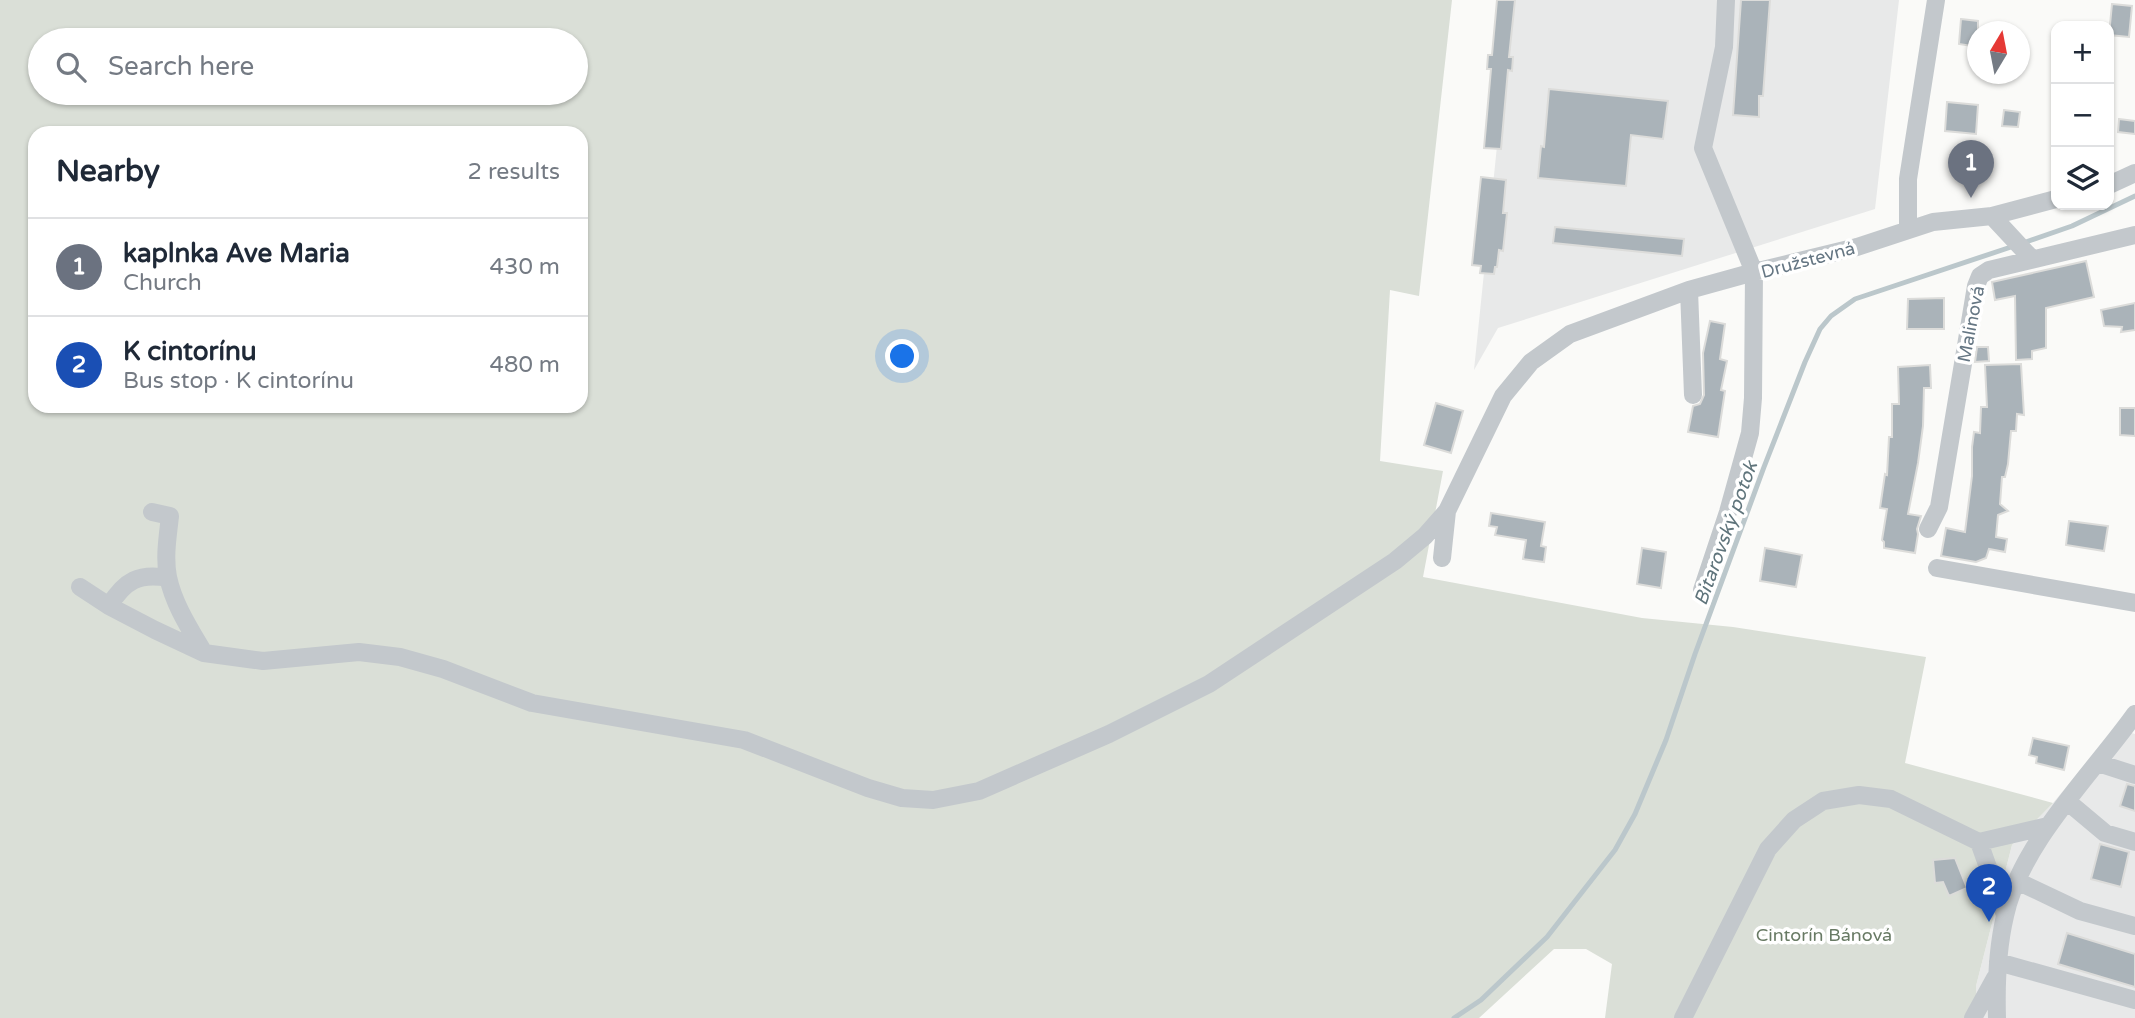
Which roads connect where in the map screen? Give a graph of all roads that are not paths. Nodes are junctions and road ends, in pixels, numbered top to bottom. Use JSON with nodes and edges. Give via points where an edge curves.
{"nodes":[{"id":1,"x":1726,"y":0,"type":"edge"},
{"id":2,"x":1936,"y":0,"type":"edge"},
{"id":3,"x":2135,"y":173,"type":"edge"},
{"id":4,"x":2114,"y":183,"type":"edge"},
{"id":5,"x":2051,"y":201,"type":"edge"},
{"id":6,"x":1996,"y":220,"type":"junction"},
{"id":7,"x":1908,"y":230,"type":"junction"},
{"id":8,"x":2135,"y":235,"type":"edge"},
{"id":9,"x":2025,"y":253,"type":"junction"},
{"id":10,"x":1754,"y":272,"type":"junction"},
{"id":11,"x":1689,"y":290,"type":"junction"},
{"id":12,"x":1693,"y":395,"type":"dead end"},
{"id":13,"x":1447,"y":511,"type":"junction"},
{"id":14,"x":152,"y":512,"type":"dead end"},
{"id":15,"x":1928,"y":529,"type":"dead end"},
{"id":16,"x":1442,"y":558,"type":"dead end"},
{"id":17,"x":1937,"y":568,"type":"dead end"},
{"id":18,"x":169,"y":578,"type":"junction"},
{"id":19,"x":80,"y":587,"type":"dead end"},
{"id":20,"x":1702,"y":590,"type":"dead end"},
{"id":21,"x":2135,"y":603,"type":"edge"},
{"id":22,"x":109,"y":606,"type":"junction"},
{"id":23,"x":204,"y":653,"type":"junction"},
{"id":24,"x":2135,"y":714,"type":"edge"},
{"id":25,"x":2098,"y":763,"type":"junction"},
{"id":26,"x":2135,"y":775,"type":"edge"},
{"id":27,"x":2068,"y":802,"type":"junction"},
{"id":28,"x":2048,"y":826,"type":"junction"},
{"id":29,"x":1979,"y":842,"type":"junction"},
{"id":30,"x":2135,"y":842,"type":"edge"},
{"id":31,"x":2017,"y":881,"type":"junction"},
{"id":32,"x":2005,"y":915,"type":"junction"},
{"id":33,"x":2135,"y":926,"type":"edge"},
{"id":34,"x":1997,"y":969,"type":"junction"},
{"id":35,"x":2135,"y":1000,"type":"edge"},
{"id":36,"x":1683,"y":1018,"type":"edge"},
{"id":37,"x":1973,"y":1018,"type":"edge"},
{"id":38,"x":1997,"y":1018,"type":"edge"}],
"edges":[{"from":1,"to":10,"type":"street","via":[[1724,47],[1703,148]]},
{"from":2,"to":7,"type":"street","via":[[1908,179]]},
{"from":3,"to":4,"type":"street"},
{"from":5,"to":6,"type":"street","name":"Družstevná"},
{"from":6,"to":7,"type":"street","name":"Družstevná","via":[[1933,222]]},
{"from":6,"to":9,"type":"street"},
{"from":7,"to":10,"type":"street","name":"Družstevná"},
{"from":8,"to":9,"type":"street","name":"Malinová"},
{"from":9,"to":15,"type":"street","name":"Malinová","via":[[1980,276],[1976,286],[1938,507]]},
{"from":10,"to":11,"type":"street"},
{"from":10,"to":20,"type":"street","name":"Družstevná","via":[[1750,433]]},
{"from":11,"to":12,"type":"street"},
{"from":11,"to":13,"type":"street","via":[[1570,334],[1531,362],[1503,396]]},
{"from":13,"to":16,"type":"street"},
{"from":13,"to":23,"type":"street","via":[[1395,561],[1209,684],[979,791],[933,800],[902,799],[744,740],[532,703],[400,657],[359,652],[263,661]]},
{"from":14,"to":18,"type":"street","via":[[170,516]]},
{"from":17,"to":21,"type":"street"},
{"from":18,"to":22,"type":"street","via":[[149,575],[135,579]]},
{"from":18,"to":23,"type":"street","via":[[177,604]]},
{"from":19,"to":22,"type":"street"},
{"from":22,"to":23,"type":"street"},
{"from":24,"to":25,"type":"street"},
{"from":25,"to":26,"type":"street"},
{"from":25,"to":27,"type":"street"},
{"from":27,"to":28,"type":"street"},
{"from":27,"to":30,"type":"street","via":[[2105,833]]},
{"from":28,"to":29,"type":"street"},
{"from":28,"to":31,"type":"street"},
{"from":29,"to":32,"type":"street"},
{"from":29,"to":36,"type":"street","via":[[1891,799],[1859,795],[1823,802],[1794,820],[1768,849]]},
{"from":31,"to":32,"type":"street"},
{"from":31,"to":33,"type":"street","via":[[2080,911]]},
{"from":32,"to":34,"type":"street"},
{"from":34,"to":35,"type":"street"},
{"from":34,"to":37,"type":"street"},
{"from":34,"to":38,"type":"street"}]}
